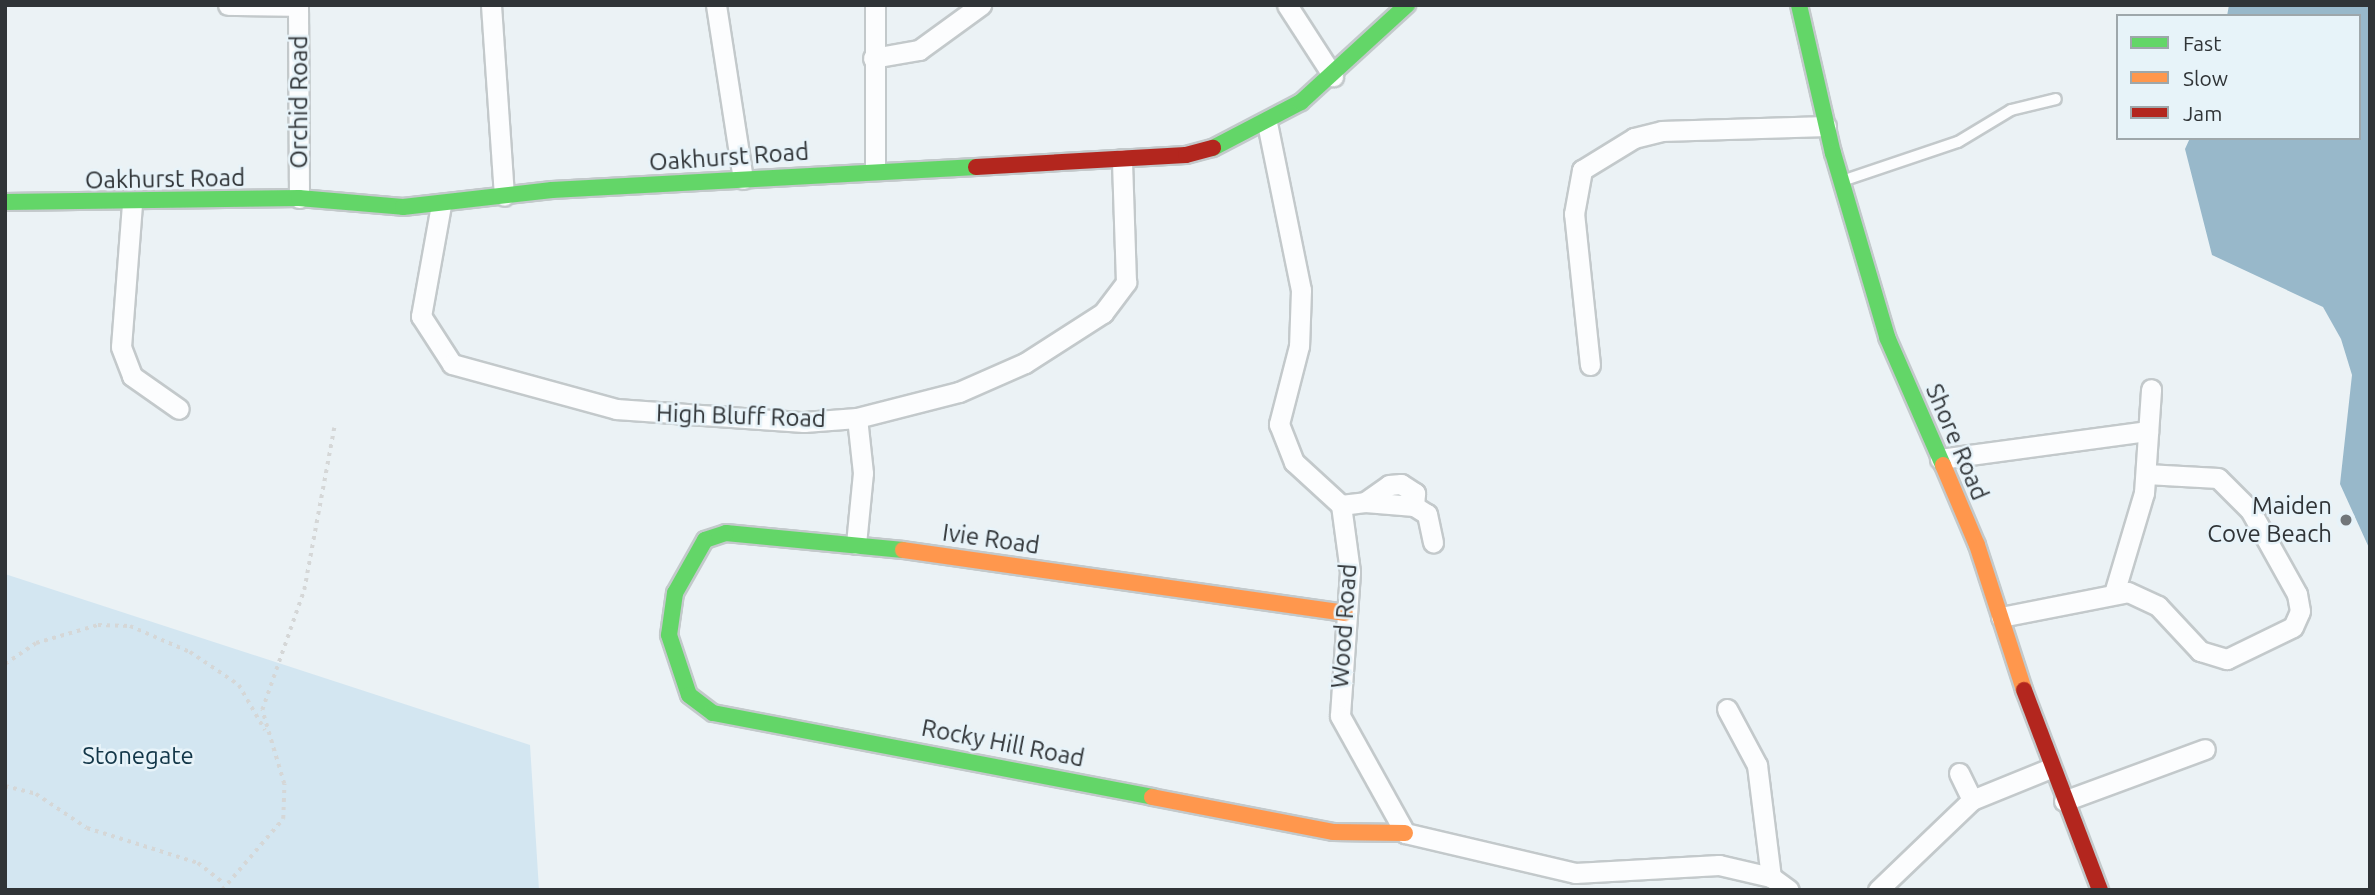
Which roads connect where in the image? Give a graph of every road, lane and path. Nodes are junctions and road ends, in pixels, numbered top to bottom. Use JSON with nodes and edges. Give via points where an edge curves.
{"nodes":[{"id":1,"x":228,"y":5,"type":"edge"},
{"id":2,"x":491,"y":5,"type":"edge"},
{"id":3,"x":716,"y":5,"type":"edge"},
{"id":4,"x":875,"y":5,"type":"edge"},
{"id":5,"x":981,"y":5,"type":"edge"},
{"id":6,"x":1287,"y":5,"type":"edge"},
{"id":7,"x":1407,"y":5,"type":"edge"},
{"id":8,"x":1800,"y":5,"type":"edge"},
{"id":9,"x":298,"y":6,"type":"edge"},
{"id":10,"x":873,"y":58,"type":"junction"},
{"id":11,"x":1333,"y":75,"type":"junction"},
{"id":12,"x":2056,"y":99,"type":"dead end"},
{"id":13,"x":1267,"y":123,"type":"junction"},
{"id":14,"x":1826,"y":126,"type":"junction"},
{"id":15,"x":1122,"y":159,"type":"junction"},
{"id":16,"x":875,"y":170,"type":"junction"},
{"id":17,"x":743,"y":179,"type":"junction"},
{"id":18,"x":1841,"y":181,"type":"junction"},
{"id":19,"x":504,"y":196,"type":"junction"},
{"id":20,"x":299,"y":198,"type":"junction"},
{"id":21,"x":5,"y":202,"type":"edge"},
{"id":22,"x":131,"y":204,"type":"junction"},
{"id":23,"x":441,"y":205,"type":"junction"},
{"id":24,"x":1590,"y":365,"type":"dead end"},
{"id":25,"x":2151,"y":389,"type":"dead end"},
{"id":26,"x":179,"y":409,"type":"dead end"},
{"id":27,"x":857,"y":418,"type":"junction"},
{"id":28,"x":334,"y":428,"type":"dead end"},
{"id":29,"x":2148,"y":431,"type":"junction"},
{"id":30,"x":1940,"y":458,"type":"junction"},
{"id":31,"x":2146,"y":474,"type":"junction"},
{"id":32,"x":1341,"y":505,"type":"junction"},
{"id":33,"x":1433,"y":542,"type":"dead end"},
{"id":34,"x":856,"y":544,"type":"junction"},
{"id":35,"x":2115,"y":590,"type":"junction"},
{"id":36,"x":671,"y":607,"type":"joint"},
{"id":37,"x":1345,"y":613,"type":"junction"},
{"id":38,"x":2001,"y":617,"type":"junction"},
{"id":39,"x":5,"y":664,"type":"edge"},
{"id":40,"x":1727,"y":709,"type":"dead end"},
{"id":41,"x":266,"y":732,"type":"junction"},
{"id":42,"x":2205,"y":749,"type":"dead end"},
{"id":43,"x":2051,"y":768,"type":"junction"},
{"id":44,"x":1959,"y":773,"type":"dead end"},
{"id":45,"x":5,"y":786,"type":"edge"},
{"id":46,"x":1972,"y":800,"type":"junction"},
{"id":47,"x":2064,"y":801,"type":"junction"},
{"id":48,"x":1405,"y":833,"type":"junction"},
{"id":49,"x":1771,"y":877,"type":"junction"},
{"id":50,"x":225,"y":884,"type":"junction"},
{"id":51,"x":222,"y":890,"type":"edge"},
{"id":52,"x":1789,"y":890,"type":"edge"},
{"id":53,"x":1878,"y":890,"type":"edge"},
{"id":54,"x":2100,"y":890,"type":"edge"}],
"edges":[{"from":1,"to":9,"type":"street"},
{"from":2,"to":19,"type":"street"},
{"from":3,"to":17,"type":"street"},
{"from":4,"to":10,"type":"street"},
{"from":5,"to":10,"type":"street","via":[[919,50]]},
{"from":6,"to":11,"type":"street"},
{"from":7,"to":11,"type":"street","name":"Oakhurst Road"},
{"from":8,"to":14,"type":"street","name":"Shore Road"},
{"from":9,"to":20,"type":"street","name":"Orchid Road"},
{"from":10,"to":16,"type":"street"},
{"from":11,"to":13,"type":"street","name":"Oakhurst Road"},
{"from":12,"to":18,"type":"lane","via":[[2011,110],[1958,142]]},
{"from":13,"to":15,"type":"street","name":"Oakhurst Road","via":[[1205,150]]},
{"from":13,"to":32,"type":"street","via":[[1301,290],[1299,346],[1279,424],[1294,462]]},
{"from":14,"to":18,"type":"street","name":"Shore Road"},
{"from":14,"to":24,"type":"street","via":[[1662,131],[1634,138],[1582,170],[1574,214]]},
{"from":15,"to":16,"type":"street","name":"Oakhurst Road"},
{"from":15,"to":27,"type":"street","name":"High Bluff Road","via":[[1126,282],[1103,313],[992,380]]},
{"from":16,"to":17,"type":"street","name":"Oakhurst Road"},
{"from":17,"to":19,"type":"street","name":"Oakhurst Road"},
{"from":18,"to":30,"type":"street","name":"Shore Road","via":[[1887,337]]},
{"from":19,"to":23,"type":"street","name":"Oakhurst Road"},
{"from":20,"to":22,"type":"street","name":"Oakhurst Road"},
{"from":20,"to":23,"type":"street","name":"Oakhurst Road"},
{"from":21,"to":22,"type":"street","name":"Oakhurst Road"},
{"from":22,"to":26,"type":"street","via":[[121,347],[132,376]]},
{"from":23,"to":27,"type":"street","name":"High Bluff Road","via":[[421,316],[452,364],[622,410],[804,422]]},
{"from":25,"to":29,"type":"street"},
{"from":27,"to":34,"type":"street","via":[[863,473]]},
{"from":28,"to":41,"type":"path","via":[[304,590],[265,691]]},
{"from":29,"to":30,"type":"street"},
{"from":29,"to":31,"type":"street"},
{"from":30,"to":38,"type":"street","name":"Shore Road"},
{"from":31,"to":35,"type":"street"},
{"from":31,"to":35,"type":"street","via":[[2218,478],[2249,510],[2297,594],[2300,611],[2290,629],[2228,659],[2212,658],[2158,606]]},
{"from":32,"to":33,"type":"street","via":[[1365,502],[1401,484],[1415,493],[1414,506],[1427,514]]},
{"from":32,"to":37,"type":"street","name":"Wood Road","via":[[1350,572]]},
{"from":34,"to":36,"type":"street","name":"Ivie Road","via":[[753,532],[717,535],[698,548]]},
{"from":34,"to":37,"type":"street","name":"Ivie Road"},
{"from":35,"to":38,"type":"street"},
{"from":36,"to":48,"type":"street","name":"Rocky Hill Road","via":[[669,635],[679,676],[689,695],[713,713],[1333,832]]},
{"from":37,"to":48,"type":"street","name":"Wood Road","via":[[1340,716]]},
{"from":38,"to":43,"type":"street","name":"Shore Road"},
{"from":39,"to":41,"type":"path","via":[[36,643],[98,625],[130,626],[190,652],[239,685]]},
{"from":40,"to":49,"type":"street","via":[[1756,765]]},
{"from":41,"to":50,"type":"path","via":[[284,784],[283,819]]},
{"from":42,"to":47,"type":"street"},
{"from":43,"to":46,"type":"street"},
{"from":43,"to":47,"type":"street","name":"Shore Road"},
{"from":44,"to":46,"type":"street"},
{"from":45,"to":50,"type":"path","via":[[36,794],[88,828],[198,863]]},
{"from":46,"to":53,"type":"street"},
{"from":47,"to":54,"type":"street","name":"Shore Road"},
{"from":48,"to":49,"type":"street","via":[[1576,873],[1719,865]]},
{"from":49,"to":52,"type":"street"},
{"from":50,"to":51,"type":"path"}]}
